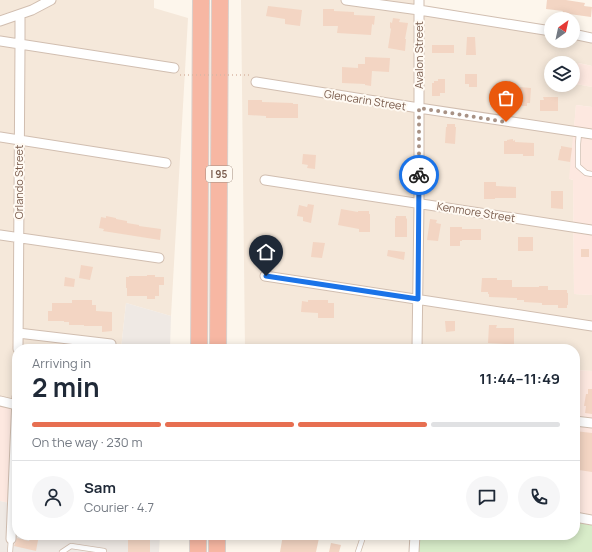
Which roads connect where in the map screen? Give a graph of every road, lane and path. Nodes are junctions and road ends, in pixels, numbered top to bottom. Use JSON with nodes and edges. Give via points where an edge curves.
{"nodes":[{"id":1,"x":51,"y":0,"type":"edge"},
{"id":2,"x":201,"y":0,"type":"edge"},
{"id":3,"x":220,"y":0,"type":"edge"},
{"id":4,"x":346,"y":0,"type":"edge"},
{"id":5,"x":419,"y":0,"type":"edge"},
{"id":6,"x":419,"y":10,"type":"junction"},
{"id":7,"x":20,"y":15,"type":"junction"},
{"id":8,"x":0,"y":21,"type":"edge"},
{"id":9,"x":544,"y":30,"type":"edge"},
{"id":10,"x":580,"y":35,"type":"edge"},
{"id":11,"x":592,"y":38,"type":"edge"},
{"id":12,"x":0,"y":41,"type":"edge"},
{"id":13,"x":20,"y":45,"type":"junction"},
{"id":14,"x":177,"y":72,"type":"joint"},
{"id":15,"x":249,"y":75,"type":"dead end"},
{"id":16,"x":256,"y":82,"type":"dead end"},
{"id":17,"x":419,"y":108,"type":"junction"},
{"id":18,"x":579,"y":132,"type":"junction"},
{"id":19,"x":592,"y":134,"type":"edge"},
{"id":20,"x":0,"y":137,"type":"edge"},
{"id":21,"x":19,"y":140,"type":"junction"},
{"id":22,"x":166,"y":163,"type":"dead end"},
{"id":23,"x":592,"y":174,"type":"edge"},
{"id":24,"x":265,"y":180,"type":"dead end"},
{"id":25,"x":419,"y":203,"type":"junction"},
{"id":26,"x":592,"y":230,"type":"edge"},
{"id":27,"x":0,"y":235,"type":"edge"},
{"id":28,"x":19,"y":238,"type":"junction"},
{"id":29,"x":159,"y":258,"type":"dead end"},
{"id":30,"x":266,"y":276,"type":"dead end"},
{"id":31,"x":418,"y":299,"type":"junction"},
{"id":32,"x":592,"y":326,"type":"edge"},
{"id":33,"x":18,"y":334,"type":"junction"},
{"id":34,"x":18,"y":344,"type":"edge"},
{"id":35,"x":111,"y":344,"type":"dead end"},
{"id":36,"x":199,"y":344,"type":"edge"},
{"id":37,"x":218,"y":344,"type":"edge"},
{"id":38,"x":417,"y":344,"type":"edge"},
{"id":39,"x":0,"y":402,"type":"edge"},
{"id":40,"x":12,"y":404,"type":"edge"},
{"id":41,"x":580,"y":422,"type":"edge"},
{"id":42,"x":592,"y":423,"type":"edge"},
{"id":43,"x":12,"y":517,"type":"edge"},
{"id":44,"x":580,"y":518,"type":"edge"},
{"id":45,"x":592,"y":520,"type":"edge"},
{"id":46,"x":11,"y":539,"type":"joint"},
{"id":47,"x":198,"y":540,"type":"edge"},
{"id":48,"x":217,"y":540,"type":"edge"},
{"id":49,"x":362,"y":540,"type":"dead end"},
{"id":50,"x":415,"y":540,"type":"edge"},
{"id":51,"x":104,"y":551,"type":"dead end"},
{"id":52,"x":10,"y":552,"type":"edge"},
{"id":53,"x":62,"y":552,"type":"edge"},
{"id":54,"x":198,"y":552,"type":"edge"},
{"id":55,"x":217,"y":552,"type":"edge"},
{"id":56,"x":358,"y":552,"type":"edge"},
{"id":57,"x":414,"y":552,"type":"edge"}],
"edges":[{"from":1,"to":7,"type":"street"},
{"from":2,"to":36,"type":"highway","number":"I 95"},
{"from":3,"to":37,"type":"highway","number":"I 95"},
{"from":4,"to":6,"type":"street"},
{"from":5,"to":6,"type":"street","name":"Avalon Street"},
{"from":6,"to":9,"type":"street"},
{"from":6,"to":17,"type":"street","name":"Avalon Street"},
{"from":7,"to":8,"type":"street"},
{"from":7,"to":13,"type":"street","name":"Orlando Street"},
{"from":10,"to":11,"type":"street"},
{"from":12,"to":13,"type":"street"},
{"from":13,"to":14,"type":"street"},
{"from":13,"to":21,"type":"street","name":"Orlando Street"},
{"from":14,"to":15,"type":"path","bridge":true},
{"from":16,"to":17,"type":"street","name":"Glencarin Street"},
{"from":17,"to":18,"type":"street","name":"Glencarin Street"},
{"from":17,"to":25,"type":"street","name":"Avalon Street"},
{"from":18,"to":19,"type":"street","name":"Glencarin Street"},
{"from":18,"to":23,"type":"lane","via":[[578,166],[586,173]]},
{"from":20,"to":21,"type":"street"},
{"from":21,"to":22,"type":"street"},
{"from":21,"to":28,"type":"street","name":"Orlando Street"},
{"from":24,"to":25,"type":"street","name":"Kenmore Street"},
{"from":25,"to":26,"type":"street","name":"Kenmore Street"},
{"from":25,"to":31,"type":"street","name":"Avalon Street"},
{"from":27,"to":28,"type":"street"},
{"from":28,"to":29,"type":"street"},
{"from":28,"to":33,"type":"street","name":"Orlando Street"},
{"from":30,"to":31,"type":"street"},
{"from":31,"to":32,"type":"street"},
{"from":31,"to":38,"type":"street","name":"Avalon Street"},
{"from":33,"to":34,"type":"street","name":"Orlando Street"},
{"from":33,"to":35,"type":"street"},
{"from":39,"to":40,"type":"street"},
{"from":41,"to":42,"type":"street"},
{"from":43,"to":46,"type":"street"},
{"from":44,"to":45,"type":"street"},
{"from":46,"to":52,"type":"lane"},
{"from":47,"to":54,"type":"highway"},
{"from":48,"to":55,"type":"highway"},
{"from":49,"to":56,"type":"lane"},
{"from":50,"to":57,"type":"street"},
{"from":51,"to":53,"type":"lane","via":[[71,546]]}]}
